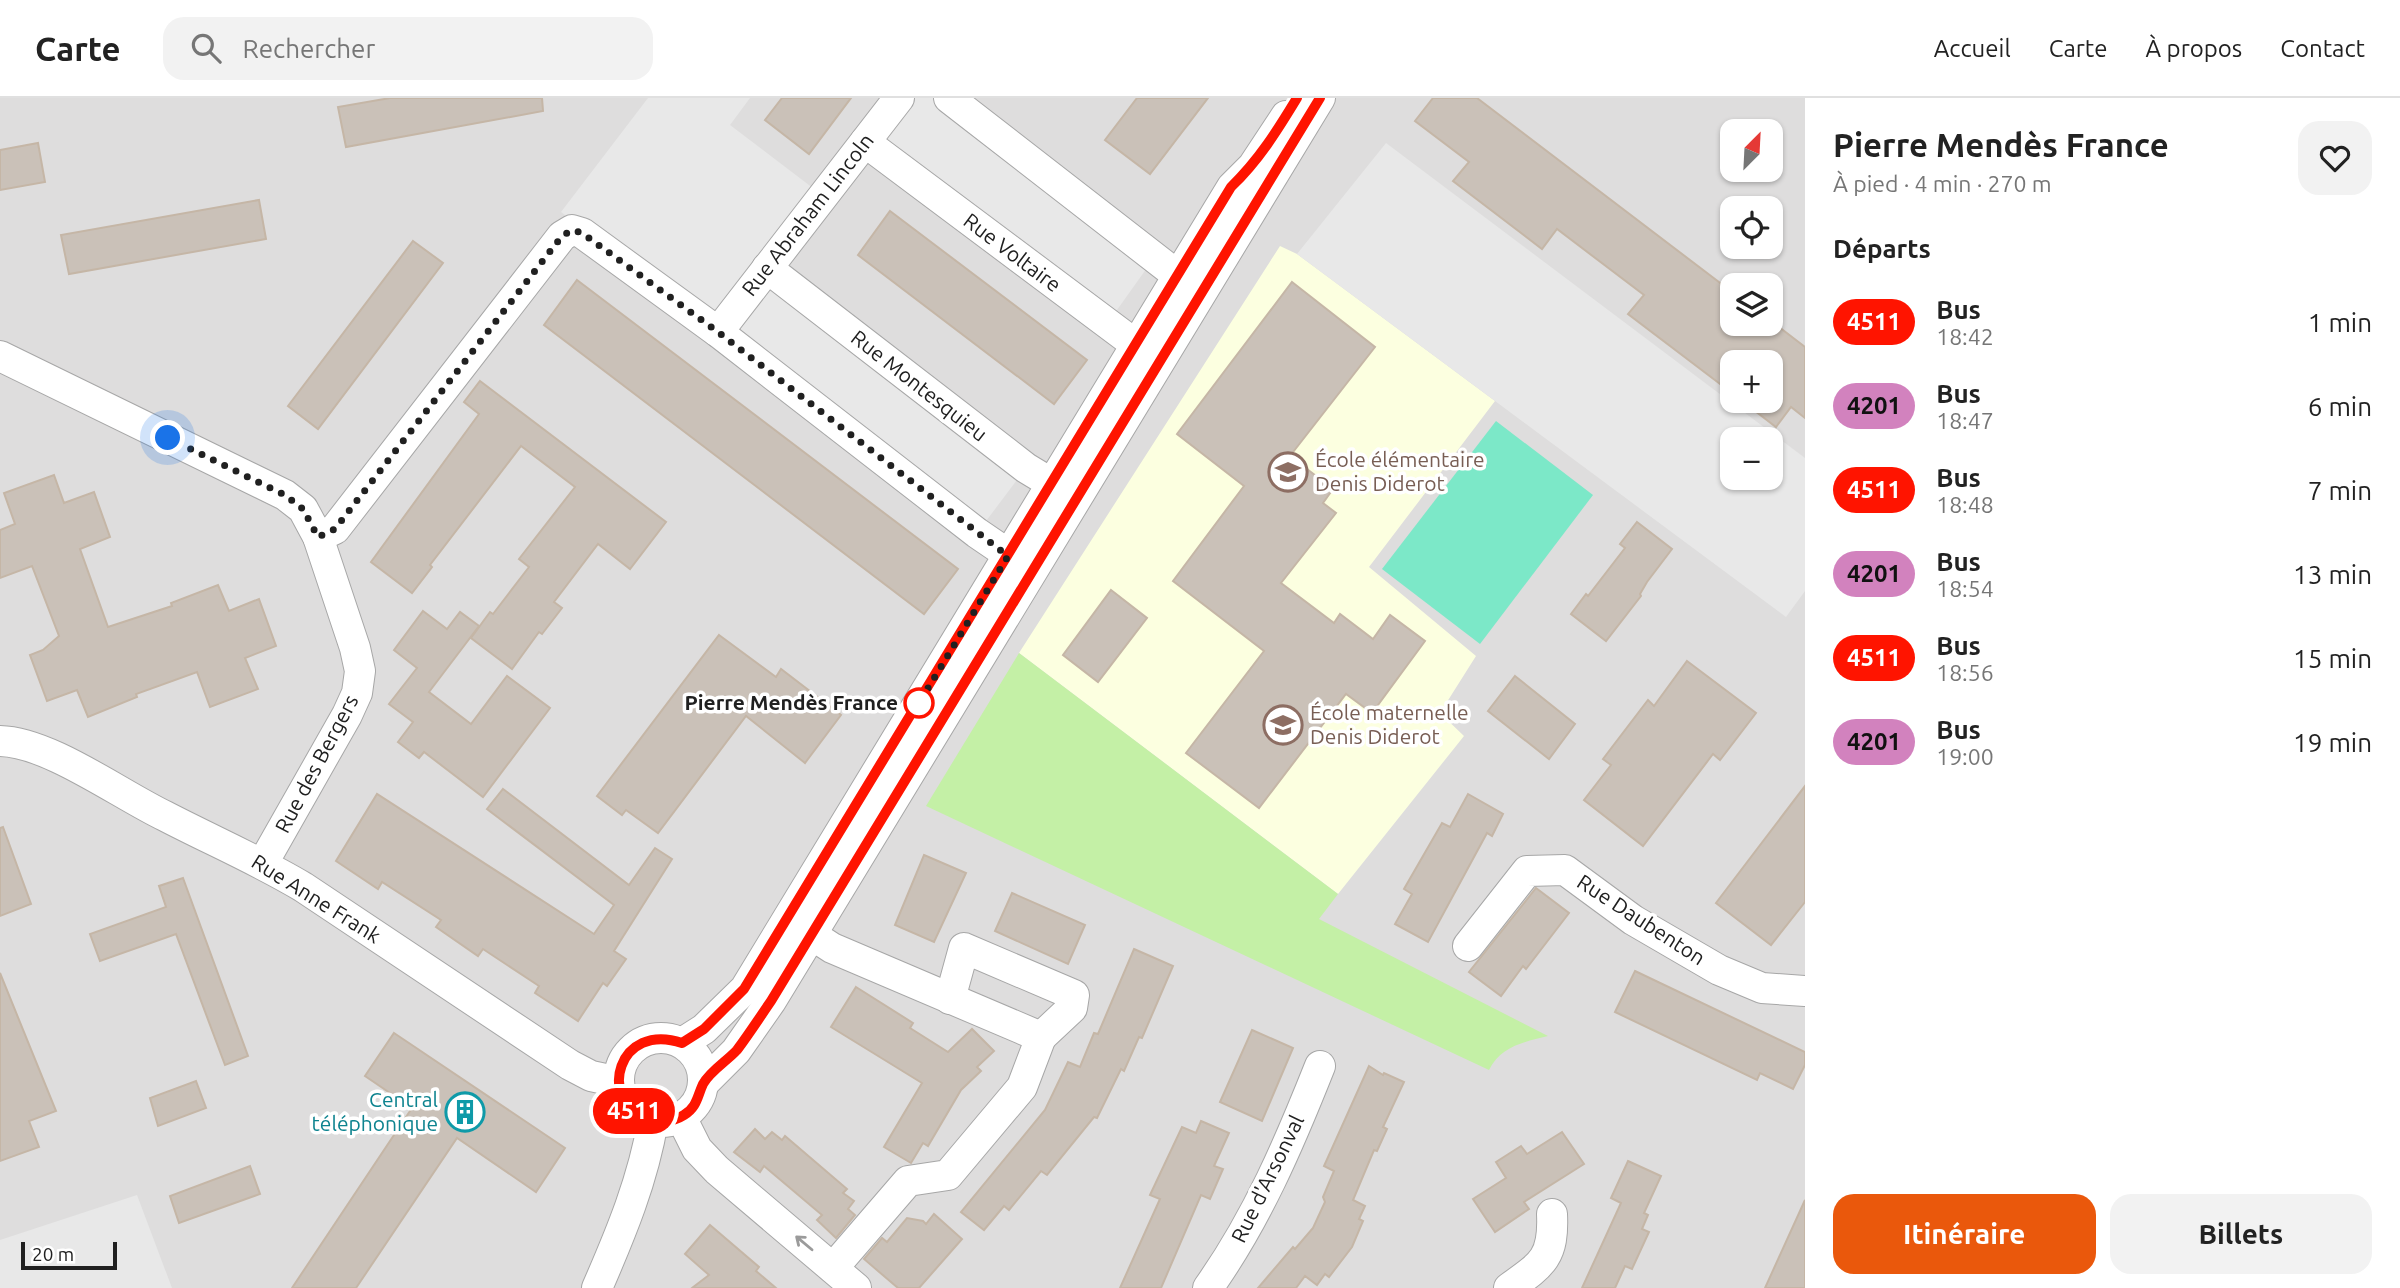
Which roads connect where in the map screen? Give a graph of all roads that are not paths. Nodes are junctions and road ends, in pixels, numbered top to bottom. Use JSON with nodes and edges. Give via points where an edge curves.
{"nodes":[{"id":1,"x":899,"y":98,"type":"edge"},
{"id":2,"x":949,"y":98,"type":"edge"},
{"id":3,"x":1309,"y":100,"type":"edge"},
{"id":4,"x":865,"y":142,"type":"junction"},
{"id":5,"x":767,"y":268,"type":"junction"},
{"id":6,"x":1190,"y":285,"type":"junction"},
{"id":7,"x":718,"y":332,"type":"junction"},
{"id":8,"x":1147,"y":354,"type":"junction"},
{"id":9,"x":0,"y":356,"type":"edge"},
{"id":10,"x":1064,"y":492,"type":"junction"},
{"id":11,"x":318,"y":537,"type":"junction"},
{"id":12,"x":1021,"y":563,"type":"junction"},
{"id":13,"x":0,"y":741,"type":"edge"},
{"id":14,"x":263,"y":863,"type":"junction"},
{"id":15,"x":800,"y":927,"type":"junction"},
{"id":16,"x":1468,"y":946,"type":"dead end"},
{"id":17,"x":1805,"y":991,"type":"edge"},
{"id":18,"x":950,"y":999,"type":"junction"},
{"id":19,"x":1041,"y":1037,"type":"junction"},
{"id":20,"x":682,"y":1043,"type":"junction"},
{"id":21,"x":1320,"y":1066,"type":"dead end"},
{"id":22,"x":619,"y":1082,"type":"junction"},
{"id":23,"x":703,"y":1084,"type":"junction"},
{"id":24,"x":667,"y":1119,"type":"junction"},
{"id":25,"x":1552,"y":1214,"type":"dead end"},
{"id":26,"x":833,"y":1268,"type":"junction"},
{"id":27,"x":597,"y":1288,"type":"edge"},
{"id":28,"x":856,"y":1288,"type":"edge"},
{"id":29,"x":1209,"y":1288,"type":"edge"},
{"id":30,"x":1510,"y":1288,"type":"edge"}],
"edges":[{"from":1,"to":4,"type":"street","name":"Rue Abraham Lincoln"},
{"from":2,"to":6,"type":"street"},
{"from":3,"to":6,"type":"street","via":[[1262,173],[1231,187]]},
{"from":4,"to":5,"type":"street","name":"Rue Abraham Lincoln"},
{"from":4,"to":8,"type":"street","name":"Rue Voltaire"},
{"from":5,"to":7,"type":"street","name":"Rue Abraham Lincoln"},
{"from":5,"to":10,"type":"street","name":"Rue Montesquieu","via":[[1015,460]]},
{"from":6,"to":8,"type":"street"},
{"from":7,"to":11,"type":"street","via":[[572,230],[562,236],[335,529]]},
{"from":7,"to":12,"type":"street"},
{"from":8,"to":10,"type":"street"},
{"from":9,"to":11,"type":"street","name":"Rue des Bergers","via":[[285,495],[303,509]]},
{"from":10,"to":12,"type":"street"},
{"from":11,"to":14,"type":"street","name":"Rue des Bergers","via":[[355,648],[360,671],[357,693]]},
{"from":12,"to":15,"type":"street"},
{"from":13,"to":14,"type":"street","name":"Rue Anne Frank","via":[[50,754]]},
{"from":14,"to":22,"type":"street","name":"Rue Anne Frank","via":[[570,1065],[591,1076]]},
{"from":15,"to":18,"type":"street","via":[[832,948]]},
{"from":15,"to":20,"type":"street","via":[[704,1029]]},
{"from":15,"to":23,"type":"street","via":[[771,1001],[736,1051]]},
{"from":16,"to":17,"type":"street","name":"Rue Daubenton","via":[[1527,871],[1565,870],[1633,920],[1719,970],[1762,988]]},
{"from":18,"to":19,"type":"street"},
{"from":18,"to":19,"type":"street","via":[[964,948],[1074,995],[1072,1008]]},
{"from":19,"to":26,"type":"street","via":[[1022,1087],[948,1175],[908,1181]]},
{"from":20,"to":22,"type":"street","via":[[653,1038],[639,1044],[621,1066]]},
{"from":20,"to":23,"type":"street","via":[[702,1068]]},
{"from":21,"to":29,"type":"street","name":"Rue d'Arsonval","via":[[1269,1188]]},
{"from":22,"to":24,"type":"street","via":[[629,1107],[640,1116]]},
{"from":23,"to":24,"type":"street","via":[[692,1109]]},
{"from":26,"to":24,"type":"street","one_way":true,"via":[[717,1170]]},
{"from":24,"to":27,"type":"street"},
{"from":25,"to":30,"type":"street","via":[[1553,1240],[1539,1267]]},
{"from":26,"to":28,"type":"street"}]}
